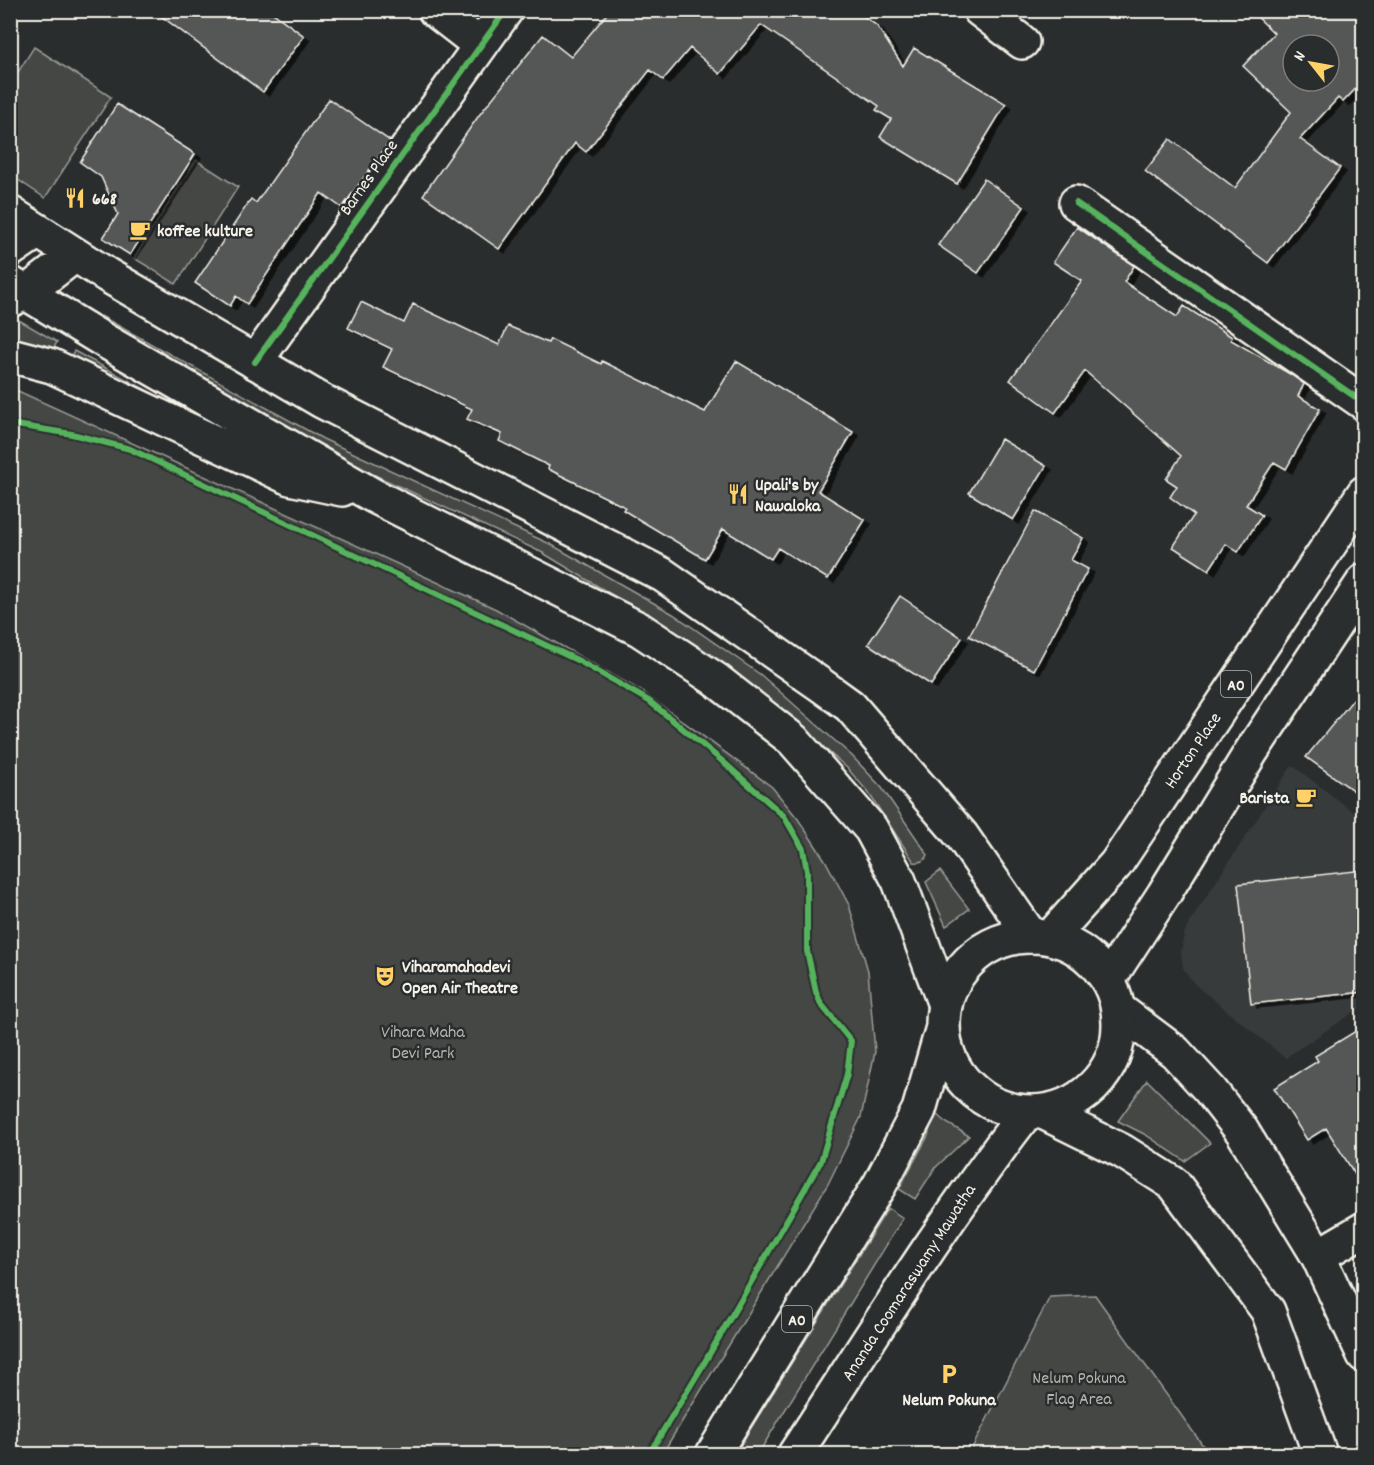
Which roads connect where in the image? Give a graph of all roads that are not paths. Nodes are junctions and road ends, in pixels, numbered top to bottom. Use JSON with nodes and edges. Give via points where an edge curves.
{"nodes":[{"id":1,"x":435,"y":10,"type":"edge"},
{"id":2,"x":506,"y":10,"type":"edge"},
{"id":3,"x":980,"y":10,"type":"edge"},
{"id":4,"x":1022,"y":42,"type":"dead end"},
{"id":5,"x":480,"y":45,"type":"junction"},
{"id":6,"x":1076,"y":202,"type":"dead end"},
{"id":7,"x":10,"y":213,"type":"edge"},
{"id":8,"x":38,"y":231,"type":"junction"},
{"id":9,"x":10,"y":250,"type":"edge"},
{"id":10,"x":75,"y":255,"type":"junction"},
{"id":11,"x":16,"y":292,"type":"edge"},
{"id":12,"x":10,"y":355,"type":"edge"},
{"id":13,"x":255,"y":362,"type":"junction"},
{"id":14,"x":1364,"y":403,"type":"edge"},
{"id":15,"x":1364,"y":493,"type":"edge"},
{"id":16,"x":374,"y":496,"type":"junction"},
{"id":17,"x":1364,"y":581,"type":"edge"},
{"id":18,"x":1041,"y":937,"type":"junction"},
{"id":19,"x":1113,"y":995,"type":"junction"},
{"id":20,"x":944,"y":1016,"type":"junction"},
{"id":21,"x":1035,"y":1112,"type":"junction"},
{"id":22,"x":1364,"y":1229,"type":"edge"},
{"id":23,"x":1318,"y":1256,"type":"junction"},
{"id":24,"x":1364,"y":1355,"type":"edge"},
{"id":25,"x":714,"y":1455,"type":"edge"},
{"id":26,"x":795,"y":1455,"type":"edge"},
{"id":27,"x":1320,"y":1455,"type":"edge"}],
"edges":[{"from":1,"to":5,"type":"main road"},
{"from":2,"to":5,"type":"main road","name":"Barnes Place"},
{"from":3,"to":4,"type":"main road"},
{"from":5,"to":13,"type":"main road","name":"Barnes Place"},
{"from":6,"to":14,"type":"main road"},
{"from":7,"to":8,"type":"main road"},
{"from":8,"to":9,"type":"main road"},
{"from":8,"to":10,"type":"main road"},
{"from":10,"to":11,"type":"main road"},
{"from":10,"to":13,"type":"main road"},
{"from":11,"to":16,"type":"main road"},
{"from":12,"to":16,"type":"main road","via":[[52,366],[290,477]]},
{"from":13,"to":18,"type":"main road","via":[[322,401],[663,575],[850,706],[962,836]]},
{"from":15,"to":18,"type":"main road","name":"Horton Place","number":"A0","via":[[1108,875]]},
{"from":16,"to":20,"type":"main road","via":[[639,629],[715,679],[793,740],[870,829],[899,881]]},
{"from":17,"to":19,"type":"main road","via":[[1251,752],[1164,894]]},
{"from":18,"to":19,"type":"main road","via":[[1074,946],[1093,961]]},
{"from":18,"to":20,"type":"main road","number":"A0","via":[[1002,941],[976,956],[957,978]]},
{"from":19,"to":21,"type":"main road","via":[[1118,1039],[1110,1065],[1093,1088],[1070,1104]]},
{"from":19,"to":23,"type":"main road","via":[[1175,1053],[1242,1131]]},
{"from":20,"to":21,"type":"main road","via":[[948,1053],[960,1076],[977,1095],[1000,1108]]},
{"from":20,"to":25,"type":"main road","number":"A0","via":[[920,1110],[880,1184]]},
{"from":21,"to":26,"type":"main road","name":"Ananda Coomaraswamy Mawatha","via":[[985,1166]]},
{"from":21,"to":27,"type":"main road","via":[[1122,1151],[1174,1184],[1268,1311]]},
{"from":22,"to":23,"type":"main road"},
{"from":23,"to":24,"type":"main road"}]}
